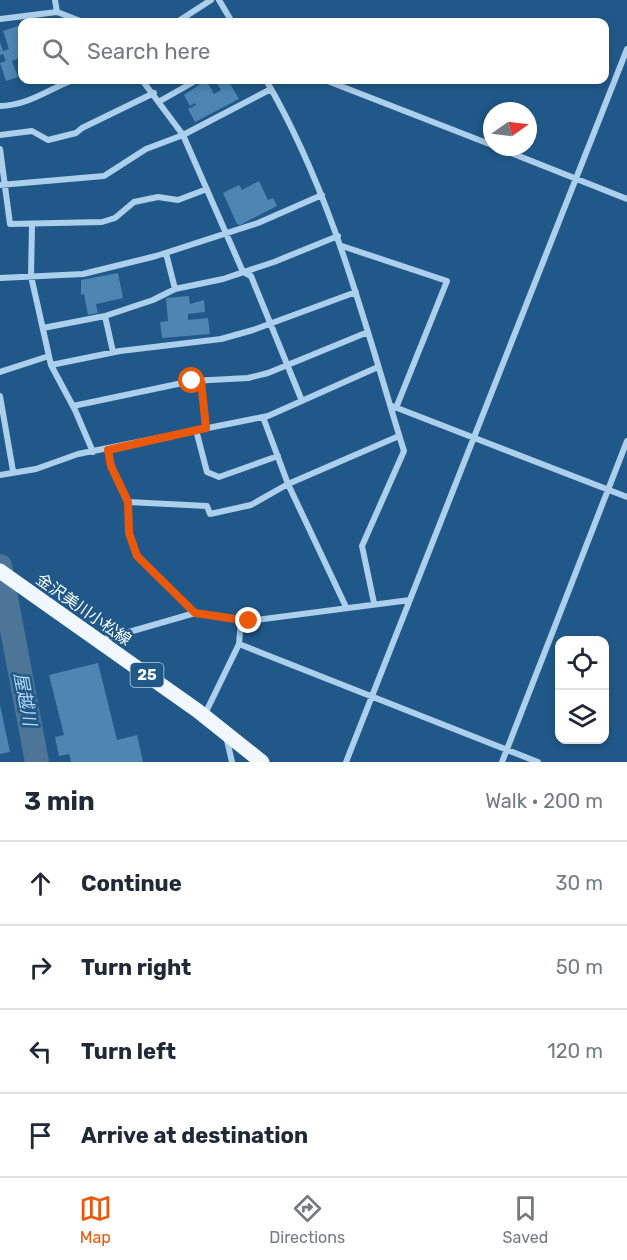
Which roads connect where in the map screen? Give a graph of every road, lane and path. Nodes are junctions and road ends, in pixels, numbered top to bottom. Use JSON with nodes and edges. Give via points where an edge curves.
{"nodes":[{"id":1,"x":56,"y":0,"type":"edge"},
{"id":2,"x":211,"y":0,"type":"edge"},
{"id":3,"x":219,"y":0,"type":"edge"},
{"id":4,"x":57,"y":12,"type":"junction"},
{"id":5,"x":73,"y":18,"type":"edge"},
{"id":6,"x":183,"y":18,"type":"edge"},
{"id":7,"x":230,"y":18,"type":"edge"},
{"id":8,"x":0,"y":19,"type":"edge"},
{"id":9,"x":627,"y":48,"type":"edge"},
{"id":10,"x":65,"y":84,"type":"edge"},
{"id":11,"x":146,"y":84,"type":"edge"},
{"id":12,"x":189,"y":84,"type":"edge"},
{"id":13,"x":268,"y":84,"type":"edge"},
{"id":14,"x":335,"y":84,"type":"edge"},
{"id":15,"x":271,"y":89,"type":"junction"},
{"id":16,"x":154,"y":93,"type":"junction"},
{"id":17,"x":160,"y":101,"type":"junction"},
{"id":18,"x":0,"y":106,"type":"edge"},
{"id":19,"x":0,"y":135,"type":"edge"},
{"id":20,"x":183,"y":135,"type":"junction"},
{"id":21,"x":483,"y":142,"type":"edge"},
{"id":22,"x":0,"y":149,"type":"edge"},
{"id":23,"x":520,"y":156,"type":"edge"},
{"id":24,"x":576,"y":178,"type":"junction"},
{"id":25,"x":2,"y":185,"type":"edge"},
{"id":26,"x":207,"y":189,"type":"junction"},
{"id":27,"x":322,"y":195,"type":"junction"},
{"id":28,"x":627,"y":199,"type":"edge"},
{"id":29,"x":32,"y":225,"type":"junction"},
{"id":30,"x":227,"y":233,"type":"junction"},
{"id":31,"x":338,"y":236,"type":"junction"},
{"id":32,"x":342,"y":246,"type":"junction"},
{"id":33,"x":166,"y":253,"type":"junction"},
{"id":34,"x":243,"y":272,"type":"junction"},
{"id":35,"x":31,"y":276,"type":"junction"},
{"id":36,"x":0,"y":278,"type":"edge"},
{"id":37,"x":176,"y":289,"type":"junction"},
{"id":38,"x":356,"y":292,"type":"junction"},
{"id":39,"x":105,"y":316,"type":"junction"},
{"id":40,"x":271,"y":324,"type":"junction"},
{"id":41,"x":43,"y":328,"type":"junction"},
{"id":42,"x":368,"y":332,"type":"junction"},
{"id":43,"x":113,"y":352,"type":"junction"},
{"id":44,"x":49,"y":356,"type":"junction"},
{"id":45,"x":51,"y":364,"type":"junction"},
{"id":46,"x":288,"y":365,"type":"junction"},
{"id":47,"x":378,"y":367,"type":"junction"},
{"id":48,"x":0,"y":372,"type":"edge"},
{"id":49,"x":201,"y":381,"type":"junction"},
{"id":50,"x":0,"y":396,"type":"edge"},
{"id":51,"x":302,"y":401,"type":"junction"},
{"id":52,"x":74,"y":406,"type":"junction"},
{"id":53,"x":394,"y":407,"type":"junction"},
{"id":54,"x":263,"y":417,"type":"junction"},
{"id":55,"x":206,"y":428,"type":"junction"},
{"id":56,"x":196,"y":430,"type":"junction"},
{"id":57,"x":399,"y":436,"type":"junction"},
{"id":58,"x":474,"y":438,"type":"junction"},
{"id":59,"x":627,"y":441,"type":"edge"},
{"id":60,"x":108,"y":450,"type":"junction"},
{"id":61,"x":93,"y":452,"type":"junction"},
{"id":62,"x":278,"y":456,"type":"junction"},
{"id":63,"x":6,"y":473,"type":"edge"},
{"id":64,"x":288,"y":484,"type":"junction"},
{"id":65,"x":608,"y":490,"type":"junction"},
{"id":66,"x":627,"y":497,"type":"edge"},
{"id":67,"x":128,"y":502,"type":"junction"},
{"id":68,"x":0,"y":571,"type":"edge"},
{"id":69,"x":410,"y":600,"type":"junction"},
{"id":70,"x":374,"y":603,"type":"junction"},
{"id":71,"x":346,"y":607,"type":"junction"},
{"id":72,"x":195,"y":613,"type":"junction"},
{"id":73,"x":241,"y":620,"type":"junction"},
{"id":74,"x":98,"y":641,"type":"junction"},
{"id":75,"x":239,"y":644,"type":"junction"},
{"id":76,"x":372,"y":696,"type":"junction"},
{"id":77,"x":204,"y":716,"type":"junction"},
{"id":78,"x":226,"y":736,"type":"junction"},
{"id":79,"x":507,"y":750,"type":"junction"},
{"id":80,"x":232,"y":762,"type":"edge"},
{"id":81,"x":262,"y":762,"type":"edge"},
{"id":82,"x":346,"y":762,"type":"edge"},
{"id":83,"x":502,"y":762,"type":"edge"},
{"id":84,"x":538,"y":762,"type":"edge"}],
"edges":[{"from":1,"to":4,"type":"street"},
{"from":2,"to":6,"type":"street"},
{"from":3,"to":7,"type":"street"},
{"from":4,"to":5,"type":"street"},
{"from":4,"to":8,"type":"street"},
{"from":9,"to":24,"type":"street"},
{"from":10,"to":18,"type":"street","via":[[37,97]]},
{"from":11,"to":16,"type":"street"},
{"from":12,"to":17,"type":"street"},
{"from":13,"to":15,"type":"street"},
{"from":14,"to":21,"type":"street"},
{"from":15,"to":20,"type":"street"},
{"from":15,"to":27,"type":"street"},
{"from":16,"to":17,"type":"street"},
{"from":16,"to":19,"type":"street","via":[[76,133],[48,140],[32,131]]},
{"from":17,"to":20,"type":"street"},
{"from":20,"to":25,"type":"street","via":[[146,149],[104,176]]},
{"from":20,"to":26,"type":"street"},
{"from":22,"to":25,"type":"street"},
{"from":23,"to":24,"type":"street"},
{"from":24,"to":28,"type":"street"},
{"from":24,"to":58,"type":"street"},
{"from":25,"to":29,"type":"street","via":[[10,224]]},
{"from":26,"to":29,"type":"street","via":[[178,200],[158,197],[134,202],[115,218],[102,222]]},
{"from":26,"to":30,"type":"street"},
{"from":27,"to":30,"type":"street"},
{"from":27,"to":31,"type":"street"},
{"from":29,"to":35,"type":"street"},
{"from":30,"to":33,"type":"street"},
{"from":30,"to":34,"type":"street"},
{"from":31,"to":32,"type":"street"},
{"from":31,"to":34,"type":"street"},
{"from":32,"to":38,"type":"street"},
{"from":32,"to":53,"type":"street","via":[[447,281]]},
{"from":33,"to":35,"type":"street","via":[[83,274]]},
{"from":33,"to":37,"type":"street"},
{"from":34,"to":37,"type":"street"},
{"from":34,"to":40,"type":"street","via":[[251,276]]},
{"from":35,"to":36,"type":"street"},
{"from":35,"to":41,"type":"street"},
{"from":37,"to":39,"type":"street"},
{"from":38,"to":40,"type":"street"},
{"from":38,"to":42,"type":"street"},
{"from":39,"to":41,"type":"street"},
{"from":39,"to":43,"type":"street"},
{"from":40,"to":43,"type":"street","via":[[220,339]]},
{"from":40,"to":46,"type":"street"},
{"from":41,"to":44,"type":"street"},
{"from":42,"to":46,"type":"street"},
{"from":42,"to":47,"type":"street"},
{"from":43,"to":45,"type":"street"},
{"from":44,"to":45,"type":"street"},
{"from":44,"to":48,"type":"street"},
{"from":45,"to":52,"type":"street"},
{"from":46,"to":49,"type":"street","via":[[248,378]]},
{"from":46,"to":51,"type":"street"},
{"from":47,"to":51,"type":"street"},
{"from":47,"to":53,"type":"street"},
{"from":49,"to":52,"type":"street"},
{"from":49,"to":55,"type":"street"},
{"from":50,"to":63,"type":"street"},
{"from":51,"to":54,"type":"street"},
{"from":52,"to":61,"type":"street"},
{"from":53,"to":57,"type":"street"},
{"from":53,"to":58,"type":"street"},
{"from":54,"to":55,"type":"street"},
{"from":54,"to":62,"type":"street"},
{"from":55,"to":56,"type":"street"},
{"from":56,"to":60,"type":"street"},
{"from":56,"to":62,"type":"street","via":[[207,472],[219,477]]},
{"from":57,"to":64,"type":"street"},
{"from":57,"to":70,"type":"street","via":[[404,451],[362,546]]},
{"from":58,"to":65,"type":"street"},
{"from":58,"to":69,"type":"street"},
{"from":59,"to":65,"type":"street"},
{"from":60,"to":61,"type":"street"},
{"from":60,"to":67,"type":"street"},
{"from":61,"to":63,"type":"street","via":[[36,469]]},
{"from":62,"to":64,"type":"street"},
{"from":64,"to":67,"type":"street","via":[[251,505],[210,514],[207,506]]},
{"from":64,"to":71,"type":"street"},
{"from":65,"to":66,"type":"street"},
{"from":65,"to":79,"type":"street"},
{"from":67,"to":72,"type":"street","via":[[129,533],[137,556]]},
{"from":68,"to":74,"type":"main road","name":"金沢美川小松線","number":"25"},
{"from":69,"to":70,"type":"street"},
{"from":69,"to":76,"type":"street"},
{"from":70,"to":71,"type":"street"},
{"from":71,"to":73,"type":"street"},
{"from":72,"to":73,"type":"street"},
{"from":72,"to":74,"type":"street"},
{"from":73,"to":75,"type":"street"},
{"from":74,"to":77,"type":"main road","name":"金沢美川小松線","number":"25"},
{"from":75,"to":76,"type":"street"},
{"from":75,"to":77,"type":"street"},
{"from":76,"to":79,"type":"street"},
{"from":76,"to":82,"type":"street"},
{"from":77,"to":78,"type":"main road","name":"金沢美川小松線","number":"25"},
{"from":78,"to":80,"type":"street"},
{"from":78,"to":81,"type":"main road","name":"金沢美川小松線","number":"25"},
{"from":79,"to":83,"type":"street"},
{"from":79,"to":84,"type":"street"}]}
